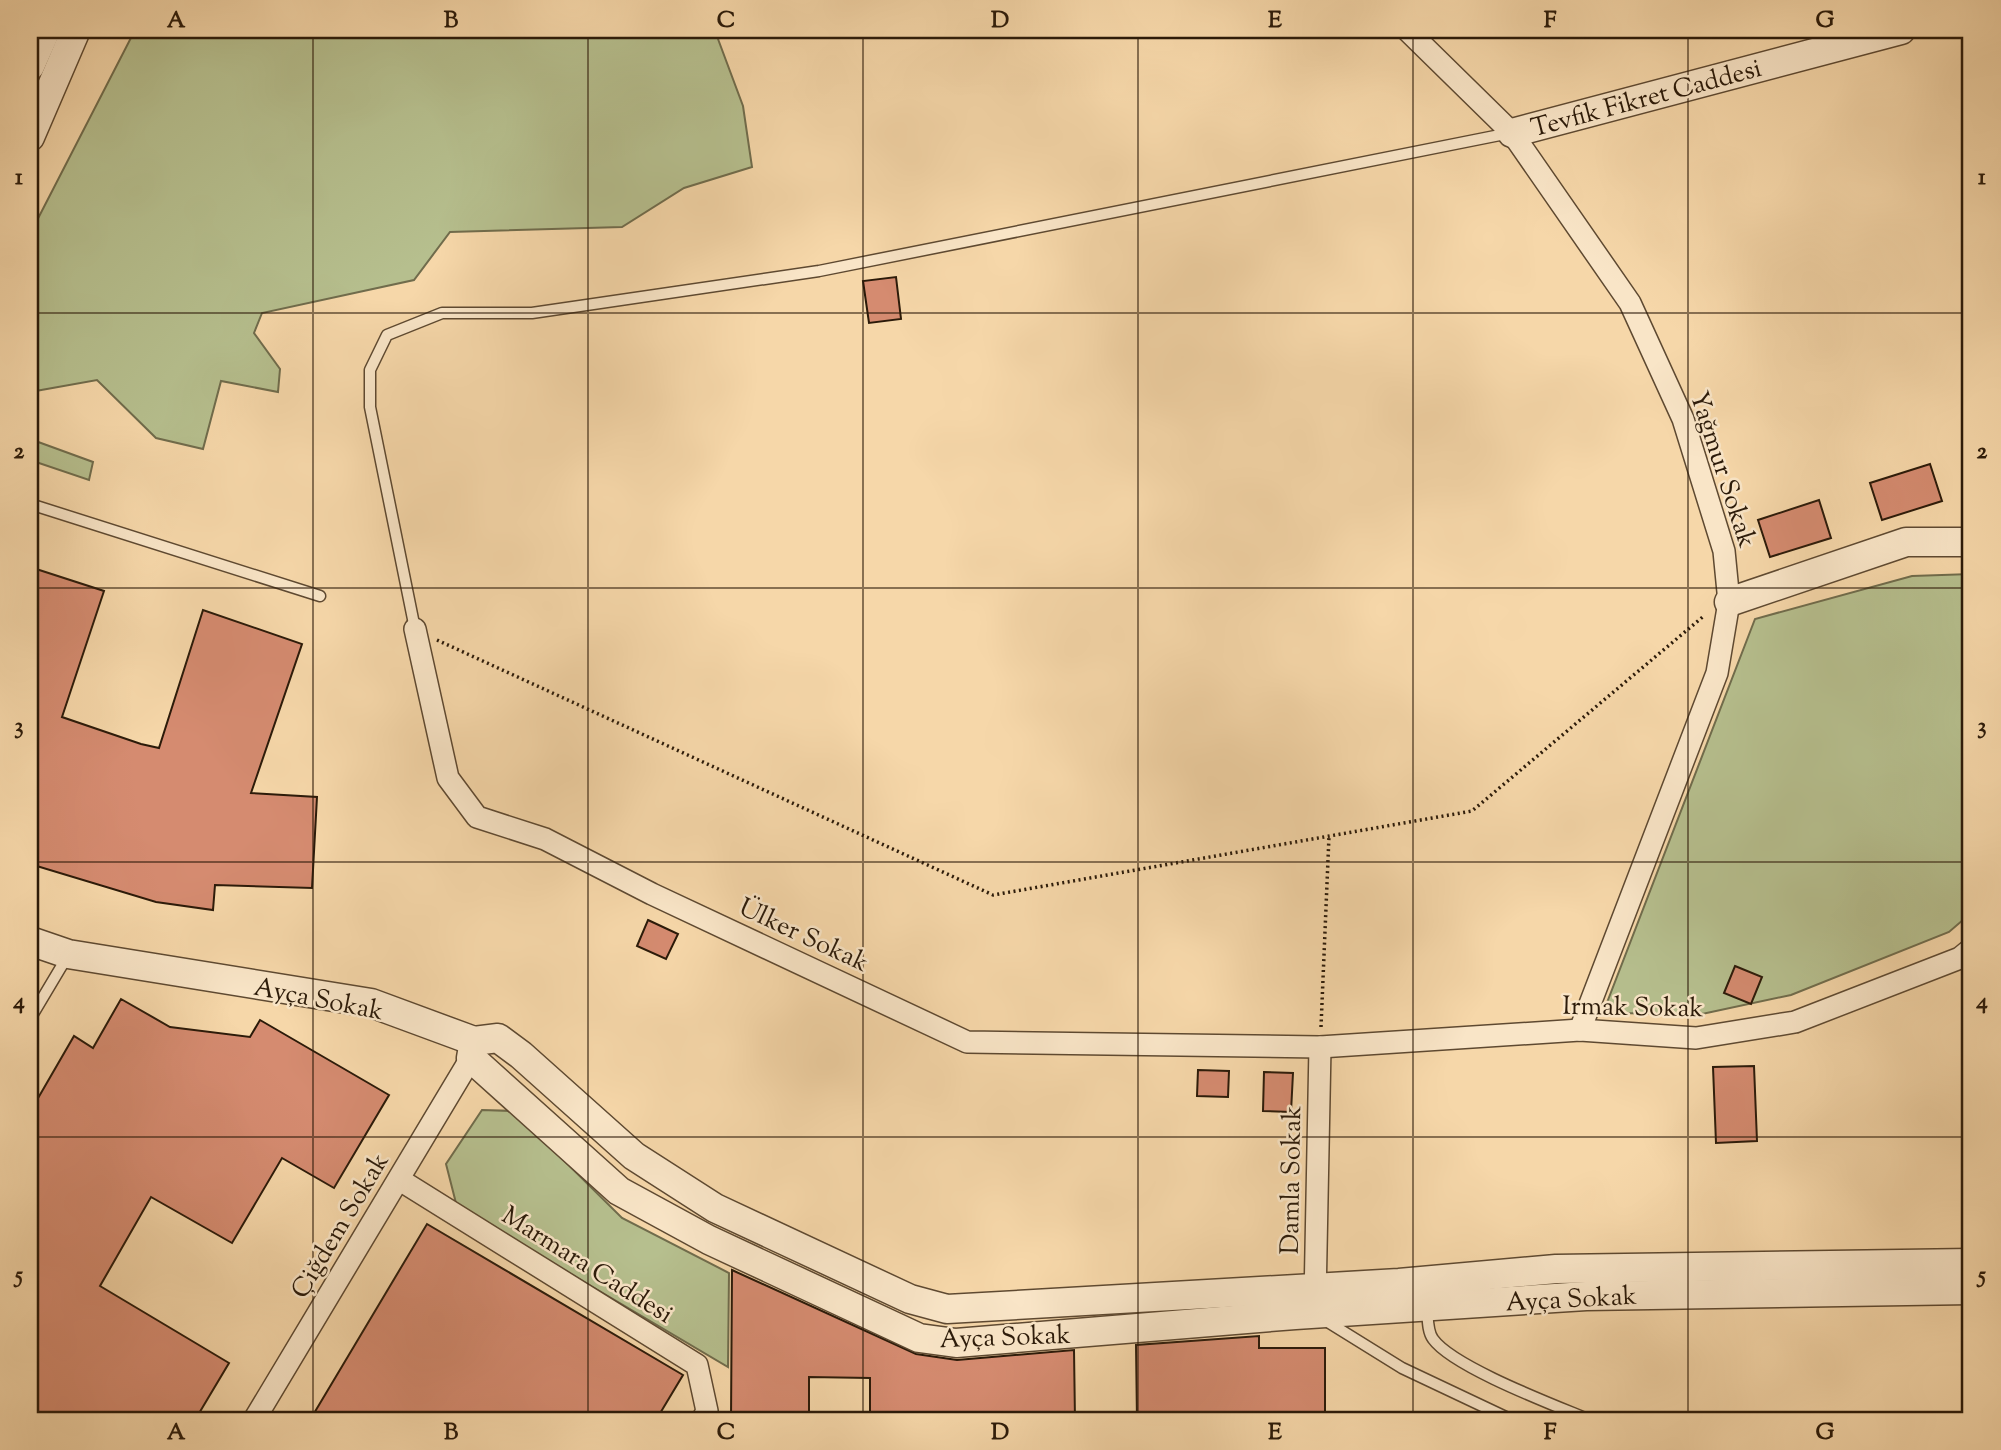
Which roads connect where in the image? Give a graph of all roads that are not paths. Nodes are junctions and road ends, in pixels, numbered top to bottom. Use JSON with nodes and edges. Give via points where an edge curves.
{"nodes":[{"id":1,"x":46,"y":30,"type":"edge"},
{"id":2,"x":76,"y":30,"type":"edge"},
{"id":3,"x":1408,"y":30,"type":"edge"},
{"id":4,"x":1901,"y":30,"type":"edge"},
{"id":5,"x":30,"y":66,"type":"edge"},
{"id":6,"x":1512,"y":133,"type":"junction"},
{"id":7,"x":30,"y":137,"type":"edge"},
{"id":8,"x":30,"y":504,"type":"edge"},
{"id":9,"x":1971,"y":542,"type":"edge"},
{"id":10,"x":320,"y":596,"type":"dead end"},
{"id":11,"x":1729,"y":599,"type":"junction"},
{"id":12,"x":415,"y":629,"type":"joint"},
{"id":13,"x":30,"y":941,"type":"edge"},
{"id":14,"x":1971,"y":949,"type":"edge"},
{"id":15,"x":68,"y":954,"type":"junction"},
{"id":16,"x":30,"y":1019,"type":"edge"},
{"id":17,"x":1580,"y":1030,"type":"junction"},
{"id":18,"x":1320,"y":1047,"type":"junction"},
{"id":19,"x":473,"y":1050,"type":"junction"},
{"id":20,"x":400,"y":1180,"type":"junction"},
{"id":21,"x":1971,"y":1263,"type":"edge"},
{"id":22,"x":1971,"y":1290,"type":"edge"},
{"id":23,"x":1315,"y":1301,"type":"junction"},
{"id":24,"x":1427,"y":1306,"type":"junction"},
{"id":25,"x":254,"y":1420,"type":"edge"},
{"id":26,"x":702,"y":1420,"type":"edge"},
{"id":27,"x":1512,"y":1420,"type":"edge"},
{"id":28,"x":1590,"y":1420,"type":"edge"}],
"edges":[{"from":1,"to":5,"type":"street"},
{"from":2,"to":7,"type":"street"},
{"from":3,"to":6,"type":"street","name":"Yağmur Sokak"},
{"from":4,"to":6,"type":"street","name":"Tevfik Fikret Caddesi"},
{"from":6,"to":11,"type":"street","name":"Yağmur Sokak","via":[[1630,303],[1683,419],[1724,551]]},
{"from":6,"to":12,"type":"lane","via":[[819,271],[532,313],[442,313],[387,335],[370,370],[370,407]]},
{"from":8,"to":10,"type":"lane"},
{"from":9,"to":11,"type":"street","via":[[1906,542]]},
{"from":11,"to":17,"type":"street","name":"Yağmur Sokak","via":[[1717,673]]},
{"from":12,"to":18,"type":"street","name":"Ülker Sokak","via":[[449,778],[477,817],[545,839],[967,1042]]},
{"from":13,"to":15,"type":"street","name":"Ayça Sokak"},
{"from":14,"to":17,"type":"street","name":"Irmak Sokak","via":[[1960,958],[1796,1022],[1696,1038]]},
{"from":15,"to":16,"type":"lane"},
{"from":15,"to":19,"type":"street","name":"Ayça Sokak","via":[[371,1003]]},
{"from":17,"to":18,"type":"street","name":"Irmak Sokak"},
{"from":18,"to":23,"type":"street","name":"Damla Sokak"},
{"from":19,"to":20,"type":"street","name":"Çiğdem Sokak"},
{"from":19,"to":23,"type":"street","via":[[498,1038],[634,1156],[715,1208],[910,1299],[947,1309]]},
{"from":19,"to":23,"type":"street","name":"Ayça Sokak","via":[[619,1191],[709,1240],[919,1338],[956,1343]]},
{"from":20,"to":25,"type":"street","name":"Çiğdem Sokak"},
{"from":20,"to":26,"type":"street","name":"Marmara Caddesi","via":[[697,1365],[707,1412]]},
{"from":21,"to":23,"type":"street","via":[[1556,1269],[1399,1283]]},
{"from":22,"to":24,"type":"street","name":"Ayça Sokak","via":[[1586,1296]]},
{"from":23,"to":24,"type":"street","name":"Ayça Sokak"},
{"from":23,"to":27,"type":"lane","via":[[1402,1368]]},
{"from":24,"to":28,"type":"lane","via":[[1429,1334],[1457,1360]]}]}
